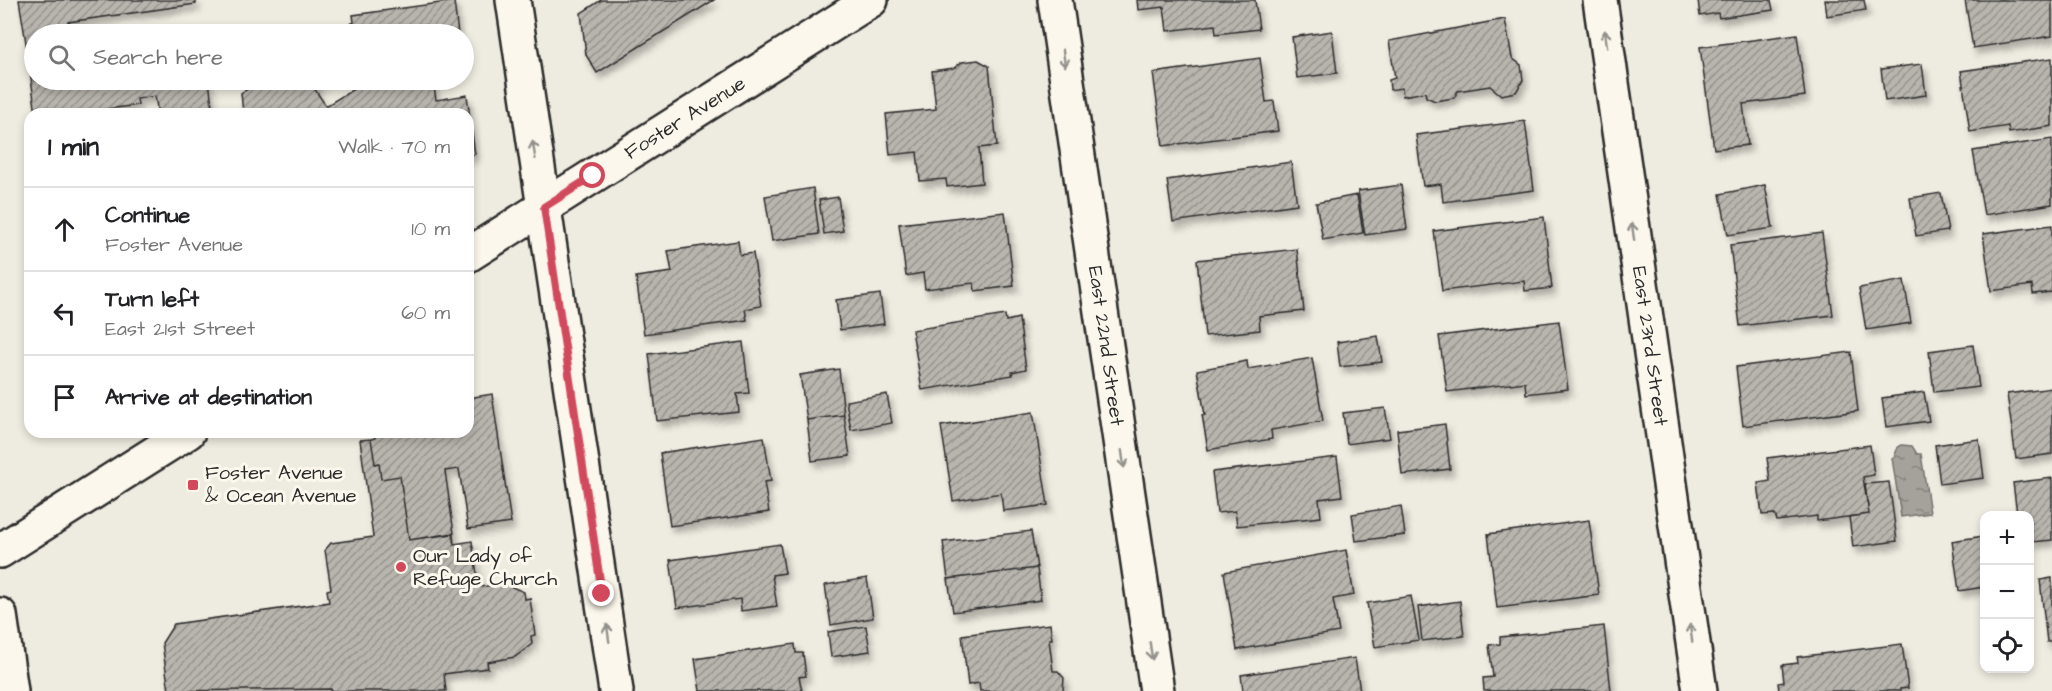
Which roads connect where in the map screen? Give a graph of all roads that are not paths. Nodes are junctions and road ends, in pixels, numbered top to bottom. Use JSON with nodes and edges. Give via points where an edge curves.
{"nodes":[{"id":1,"x":513,"y":0,"type":"edge"},
{"id":2,"x":871,"y":0,"type":"edge"},
{"id":3,"x":1055,"y":0,"type":"edge"},
{"id":4,"x":1600,"y":0,"type":"edge"},
{"id":5,"x":544,"y":207,"type":"junction"},
{"id":6,"x":474,"y":251,"type":"edge"},
{"id":7,"x":179,"y":438,"type":"edge"},
{"id":8,"x":0,"y":551,"type":"edge"},
{"id":9,"x":0,"y":615,"type":"edge"},
{"id":10,"x":11,"y":691,"type":"edge"},
{"id":11,"x":616,"y":691,"type":"edge"},
{"id":12,"x":1157,"y":691,"type":"edge"},
{"id":13,"x":1700,"y":691,"type":"edge"}],
"edges":[{"from":5,"to":1,"type":"street","one_way":true},
{"from":2,"to":5,"type":"street","name":"Foster Avenue"},
{"from":3,"to":12,"type":"street","name":"East 22nd Street","one_way":true},
{"from":13,"to":4,"type":"street","name":"East 23rd Street","one_way":true},
{"from":5,"to":6,"type":"street","name":"Foster Avenue"},
{"from":11,"to":5,"type":"street","one_way":true},
{"from":7,"to":8,"type":"street"},
{"from":9,"to":10,"type":"street"}]}
